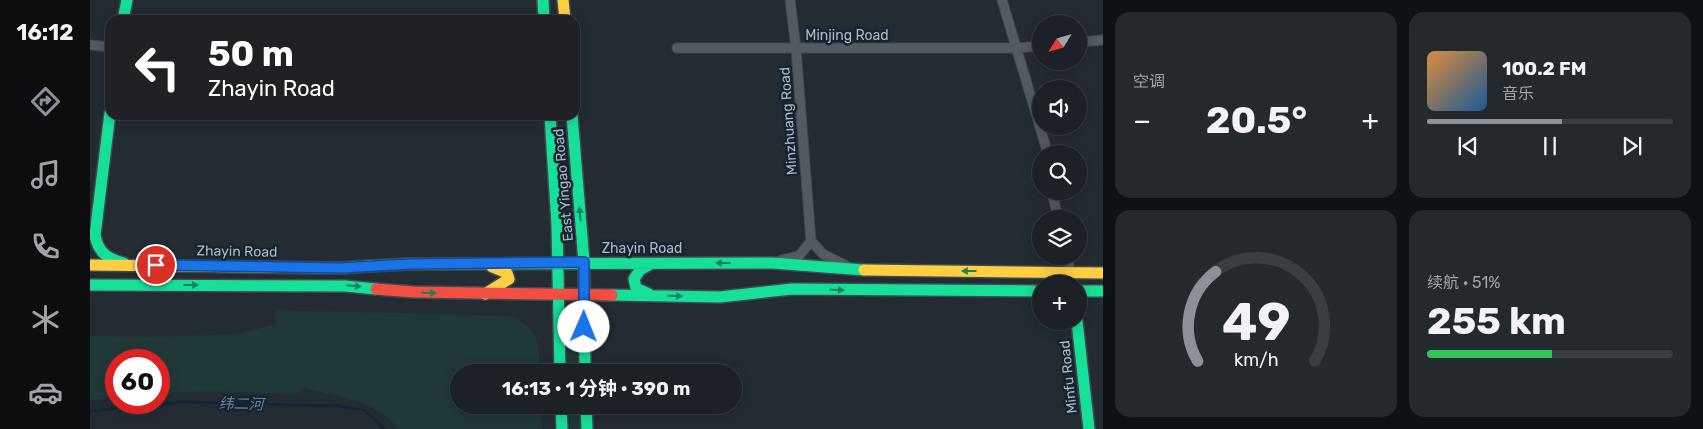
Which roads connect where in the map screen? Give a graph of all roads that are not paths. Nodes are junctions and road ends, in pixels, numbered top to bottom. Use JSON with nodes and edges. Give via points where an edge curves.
{"nodes":[{"id":1,"x":127,"y":0,"type":"edge"},
{"id":2,"x":543,"y":0,"type":"edge"},
{"id":3,"x":563,"y":0,"type":"edge"},
{"id":4,"x":790,"y":0,"type":"edge"},
{"id":5,"x":1002,"y":0,"type":"edge"},
{"id":6,"x":124,"y":15,"type":"edge"},
{"id":7,"x":544,"y":15,"type":"edge"},
{"id":8,"x":564,"y":15,"type":"edge"},
{"id":9,"x":1103,"y":40,"type":"edge"},
{"id":10,"x":1088,"y":41,"type":"edge"},
{"id":11,"x":90,"y":45,"type":"edge"},
{"id":12,"x":105,"y":46,"type":"edge"},
{"id":13,"x":1032,"y":47,"type":"edge"},
{"id":14,"x":677,"y":48,"type":"dead end"},
{"id":15,"x":1016,"y":48,"type":"junction"},
{"id":16,"x":796,"y":49,"type":"junction"},
{"id":17,"x":109,"y":120,"type":"edge"},
{"id":18,"x":550,"y":120,"type":"edge"},
{"id":19,"x":572,"y":120,"type":"edge"},
{"id":20,"x":1045,"y":145,"type":"edge"},
{"id":21,"x":95,"y":225,"type":"junction"},
{"id":22,"x":811,"y":241,"type":"junction"},
{"id":23,"x":90,"y":243,"type":"edge"},
{"id":24,"x":584,"y":262,"type":"junction"},
{"id":25,"x":556,"y":263,"type":"junction"},
{"id":26,"x":654,"y":263,"type":"junction"},
{"id":27,"x":772,"y":263,"type":"junction"},
{"id":28,"x":476,"y":264,"type":"junction"},
{"id":29,"x":90,"y":265,"type":"edge"},
{"id":30,"x":138,"y":265,"type":"junction"},
{"id":31,"x":860,"y":270,"type":"junction"},
{"id":32,"x":992,"y":271,"type":"junction"},
{"id":33,"x":1103,"y":273,"type":"edge"},
{"id":34,"x":1037,"y":275,"type":"edge"},
{"id":35,"x":1087,"y":276,"type":"edge"},
{"id":36,"x":90,"y":285,"type":"edge"},
{"id":37,"x":1002,"y":291,"type":"junction"},
{"id":38,"x":1032,"y":291,"type":"edge"},
{"id":39,"x":1087,"y":291,"type":"edge"},
{"id":40,"x":1103,"y":291,"type":"edge"},
{"id":41,"x":485,"y":294,"type":"junction"},
{"id":42,"x":585,"y":295,"type":"junction"},
{"id":43,"x":655,"y":295,"type":"junction"},
{"id":44,"x":557,"y":296,"type":"junction"},
{"id":45,"x":1078,"y":330,"type":"edge"},
{"id":46,"x":560,"y":364,"type":"edge"},
{"id":47,"x":585,"y":364,"type":"edge"},
{"id":48,"x":561,"y":414,"type":"edge"},
{"id":49,"x":586,"y":414,"type":"edge"},
{"id":50,"x":562,"y":429,"type":"edge"},
{"id":51,"x":587,"y":429,"type":"edge"},
{"id":52,"x":1089,"y":429,"type":"edge"}],
"edges":[{"from":1,"to":6,"type":"main road"},
{"from":2,"to":7,"type":"main road"},
{"from":3,"to":8,"type":"main road"},
{"from":4,"to":16,"type":"street","name":"Minzhuang Road"},
{"from":5,"to":15,"type":"street"},
{"from":9,"to":10,"type":"street"},
{"from":11,"to":12,"type":"street"},
{"from":13,"to":15,"type":"street","name":"Minjing Road"},
{"from":14,"to":16,"type":"street","name":"Minjing Road"},
{"from":15,"to":16,"type":"street","name":"Minjing Road"},
{"from":15,"to":20,"type":"street"},
{"from":16,"to":22,"type":"street","name":"Minzhuang Road"},
{"from":17,"to":21,"type":"main road"},
{"from":18,"to":25,"type":"main road","name":"East Yingao Road","via":[[557,225]]},
{"from":24,"to":19,"type":"main road","name":"East Yingao Road","one_way":true},
{"from":21,"to":23,"type":"main road"},
{"from":21,"to":30,"type":"main road","via":[[96,246],[101,253],[118,262]]},
{"from":22,"to":27,"type":"street","via":[[799,256]]},
{"from":22,"to":31,"type":"street","via":[[828,258]]},
{"from":24,"to":25,"type":"main road","name":"Zhayin Road"},
{"from":24,"to":26,"type":"main road","name":"Zhayin Road"},
{"from":24,"to":42,"type":"main road","name":"East Yingao Road"},
{"from":25,"to":28,"type":"main road","name":"Zhayin Road"},
{"from":25,"to":44,"type":"main road","name":"East Yingao Road"},
{"from":27,"to":26,"type":"main road","name":"Zhayin Road","one_way":true},
{"from":26,"to":43,"type":"main road","via":[[640,270],[634,285],[641,292]]},
{"from":27,"to":31,"type":"main road","name":"Zhayin Road"},
{"from":28,"to":30,"type":"main road","name":"Zhayin Road","via":[[341,268]]},
{"from":28,"to":41,"type":"main road","via":[[498,268],[509,276],[506,282]]},
{"from":29,"to":30,"type":"main road","name":"Zhayin Road"},
{"from":32,"to":31,"type":"main road","name":"Zhayin Road","one_way":true},
{"from":32,"to":34,"type":"main road","name":"Zhayin Road"},
{"from":32,"to":37,"type":"main road","via":[[1008,278],[1010,284]]},
{"from":33,"to":35,"type":"main road","name":"Zhayin Road"},
{"from":36,"to":41,"type":"main road","one_way":true,"via":[[345,286]]},
{"from":37,"to":38,"type":"main road"},
{"from":43,"to":37,"type":"main road","one_way":true,"via":[[720,297],[792,289]]},
{"from":39,"to":40,"type":"main road"},
{"from":41,"to":44,"type":"main road"},
{"from":42,"to":43,"type":"main road"},
{"from":42,"to":44,"type":"main road"},
{"from":42,"to":47,"type":"main road","name":"East Yingao Road"},
{"from":44,"to":46,"type":"main road","name":"East Yingao Road"},
{"from":45,"to":52,"type":"main road","name":"Minfu Road"},
{"from":48,"to":50,"type":"main road"},
{"from":49,"to":51,"type":"main road"}]}
